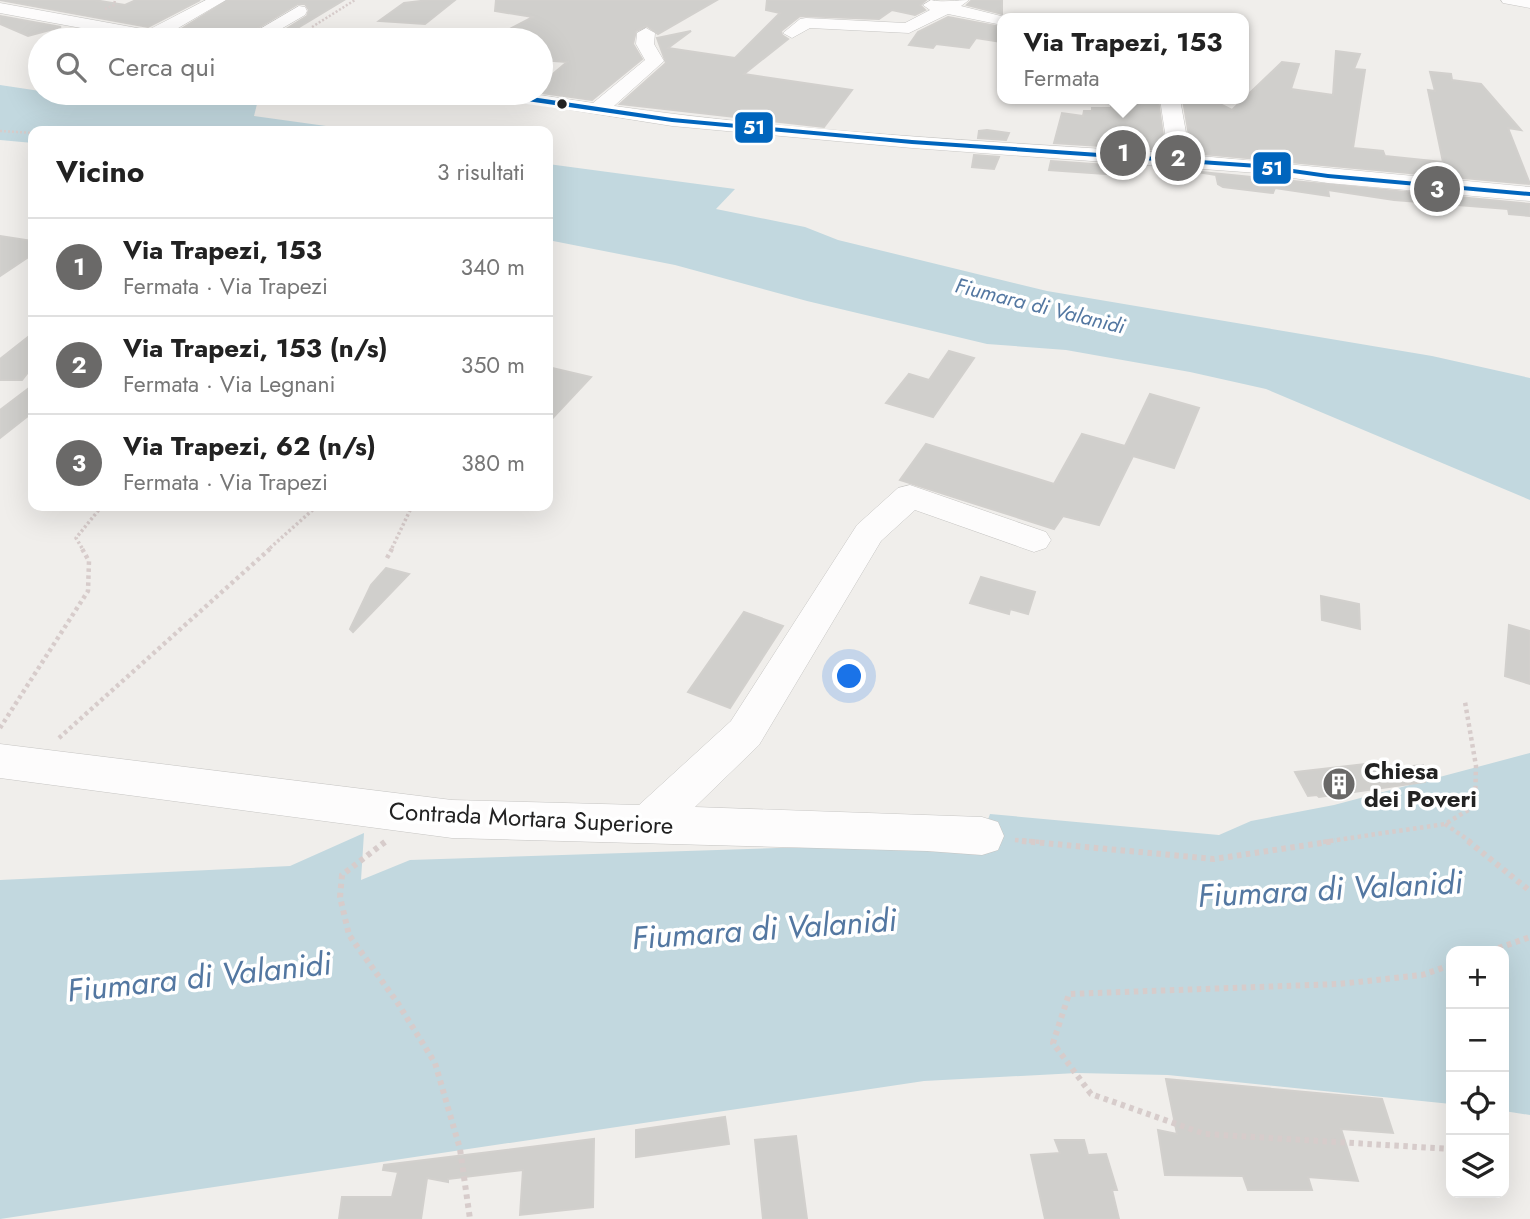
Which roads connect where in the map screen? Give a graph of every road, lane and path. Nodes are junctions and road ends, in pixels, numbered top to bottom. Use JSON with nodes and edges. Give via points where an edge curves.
{"nodes":[{"id":1,"x":218,"y":0,"type":"edge"},
{"id":2,"x":355,"y":0,"type":"edge"},
{"id":3,"x":911,"y":0,"type":"edge"},
{"id":4,"x":1509,"y":0,"type":"edge"},
{"id":5,"x":1530,"y":3,"type":"edge"},
{"id":6,"x":954,"y":4,"type":"edge"},
{"id":7,"x":0,"y":8,"type":"edge"},
{"id":8,"x":299,"y":11,"type":"dead end"},
{"id":9,"x":997,"y":18,"type":"edge"},
{"id":10,"x":312,"y":27,"type":"dead end"},
{"id":11,"x":107,"y":28,"type":"edge"},
{"id":12,"x":165,"y":28,"type":"edge"},
{"id":13,"x":270,"y":28,"type":"edge"},
{"id":14,"x":646,"y":33,"type":"dead end"},
{"id":15,"x":792,"y":33,"type":"dead end"},
{"id":16,"x":553,"y":102,"type":"edge"},
{"id":17,"x":1171,"y":104,"type":"edge"},
{"id":18,"x":598,"y":109,"type":"junction"},
{"id":19,"x":0,"y":131,"type":"edge"},
{"id":20,"x":28,"y":133,"type":"edge"},
{"id":21,"x":1180,"y":160,"type":"junction"},
{"id":22,"x":1530,"y":194,"type":"edge"},
{"id":23,"x":98,"y":511,"type":"edge"},
{"id":24,"x":311,"y":511,"type":"edge"},
{"id":25,"x":410,"y":511,"type":"edge"},
{"id":26,"x":1034,"y":540,"type":"dead end"},
{"id":27,"x":387,"y":558,"type":"dead end"},
{"id":28,"x":1465,"y":702,"type":"dead end"},
{"id":29,"x":0,"y":728,"type":"edge"},
{"id":30,"x":15,"y":763,"type":"edge"},
{"id":31,"x":1445,"y":824,"type":"junction"},
{"id":32,"x":647,"y":825,"type":"junction"},
{"id":33,"x":982,"y":836,"type":"joint"},
{"id":34,"x":363,"y":860,"type":"dead end"},
{"id":35,"x":1530,"y":891,"type":"edge"},
{"id":36,"x":1530,"y":937,"type":"edge"},
{"id":37,"x":1504,"y":946,"type":"edge"},
{"id":38,"x":1446,"y":967,"type":"edge"},
{"id":39,"x":1446,"y":1149,"type":"edge"},
{"id":40,"x":470,"y":1219,"type":"edge"}],
"edges":[{"from":1,"to":12,"type":"street"},
{"from":2,"to":10,"type":"path"},
{"from":3,"to":6,"type":"street"},
{"from":4,"to":5,"type":"street"},
{"from":6,"to":9,"type":"street"},
{"from":6,"to":15,"type":"street","via":[[909,28],[806,23]]},
{"from":7,"to":11,"type":"street"},
{"from":8,"to":13,"type":"street"},
{"from":14,"to":18,"type":"street","via":[[645,44],[655,61]]},
{"from":16,"to":18,"type":"street"},
{"from":17,"to":21,"type":"street"},
{"from":18,"to":21,"type":"street","via":[[912,142]]},
{"from":19,"to":20,"type":"path"},
{"from":21,"to":22,"type":"street"},
{"from":23,"to":29,"type":"path","via":[[76,538],[89,561],[88,592]]},
{"from":24,"to":30,"type":"path"},
{"from":25,"to":27,"type":"path"},
{"from":26,"to":32,"type":"street","via":[[910,496],[869,533],[744,733]]},
{"from":28,"to":31,"type":"path","via":[[1476,766],[1475,807]]},
{"from":30,"to":32,"type":"street","name":"Contrada Mortara Superiore","via":[[452,819]]},
{"from":31,"to":33,"type":"path","via":[[1214,859]]},
{"from":31,"to":35,"type":"path"},
{"from":32,"to":33,"type":"street","name":"Contrada Mortara Superiore"},
{"from":34,"to":40,"type":"path","via":[[342,875],[340,897],[349,935],[435,1063],[460,1149]]},
{"from":36,"to":37,"type":"path"},
{"from":38,"to":39,"type":"path","via":[[1422,975],[1339,984],[1069,994],[1053,1043],[1091,1094],[1205,1134]]}]}
